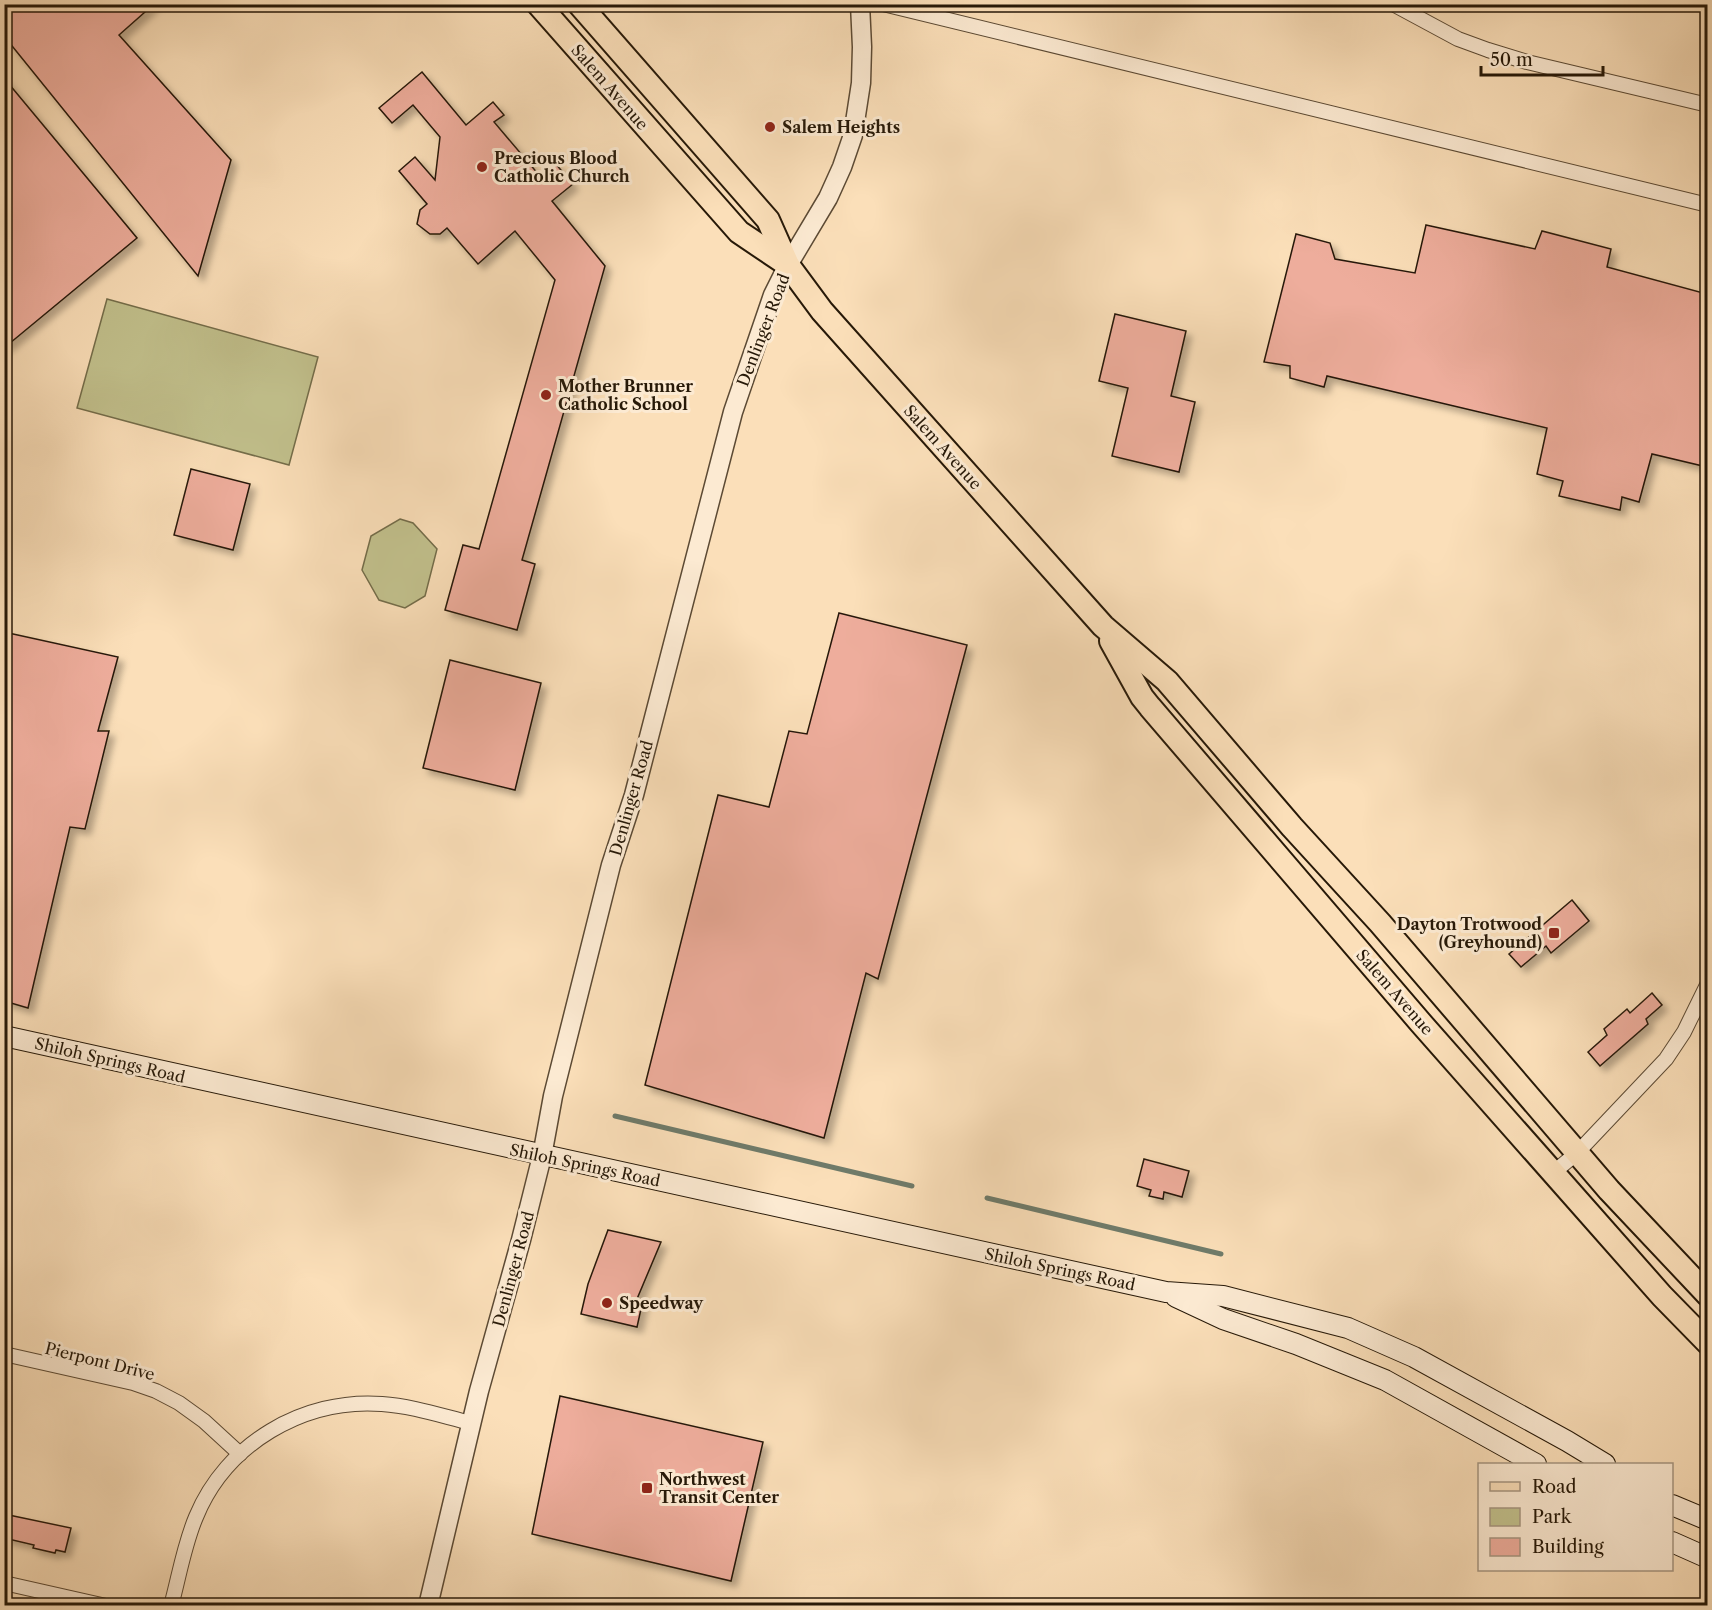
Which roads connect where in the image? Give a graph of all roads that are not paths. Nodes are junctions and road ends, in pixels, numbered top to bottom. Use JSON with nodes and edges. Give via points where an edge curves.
{"nodes":[{"id":1,"x":538,"y":4,"type":"edge"},
{"id":2,"x":579,"y":4,"type":"edge"},
{"id":3,"x":860,"y":4,"type":"edge"},
{"id":4,"x":884,"y":4,"type":"edge"},
{"id":5,"x":1393,"y":4,"type":"edge"},
{"id":6,"x":1706,"y":104,"type":"edge"},
{"id":7,"x":1707,"y":205,"type":"edge"},
{"id":8,"x":788,"y":265,"type":"junction"},
{"id":9,"x":1103,"y":626,"type":"junction"},
{"id":10,"x":1150,"y":707,"type":"junction"},
{"id":11,"x":1303,"y":838,"type":"junction"},
{"id":12,"x":1707,"y":983,"type":"edge"},
{"id":13,"x":4,"y":1036,"type":"edge"},
{"id":14,"x":1577,"y":1153,"type":"junction"},
{"id":15,"x":542,"y":1156,"type":"junction"},
{"id":16,"x":1554,"y":1172,"type":"junction"},
{"id":17,"x":1687,"y":1275,"type":"junction"},
{"id":18,"x":1166,"y":1292,"type":"junction"},
{"id":19,"x":1707,"y":1295,"type":"edge"},
{"id":20,"x":1707,"y":1343,"type":"edge"},
{"id":21,"x":4,"y":1354,"type":"edge"},
{"id":22,"x":471,"y":1424,"type":"junction"},
{"id":23,"x":240,"y":1454,"type":"junction"},
{"id":24,"x":1534,"y":1463,"type":"edge"},
{"id":25,"x":1603,"y":1463,"type":"edge"},
{"id":26,"x":1673,"y":1506,"type":"edge"},
{"id":27,"x":1707,"y":1520,"type":"edge"},
{"id":28,"x":1673,"y":1543,"type":"edge"},
{"id":29,"x":1707,"y":1558,"type":"edge"},
{"id":30,"x":4,"y":1583,"type":"edge"},
{"id":31,"x":106,"y":1605,"type":"edge"},
{"id":32,"x":171,"y":1605,"type":"edge"},
{"id":33,"x":428,"y":1605,"type":"edge"}],
"edges":[{"from":1,"to":8,"type":"main road","name":"Salem Avenue","via":[[739,232]]},
{"from":2,"to":8,"type":"main road","name":"Salem Avenue","via":[[768,220]]},
{"from":3,"to":8,"type":"street","name":"Denlinger Road","via":[[861,83],[853,135],[828,198]]},
{"from":4,"to":7,"type":"street"},
{"from":5,"to":6,"type":"street","via":[[1429,25],[1488,50]]},
{"from":8,"to":9,"type":"main road","name":"Salem Avenue","via":[[822,311]]},
{"from":8,"to":15,"type":"street","name":"Denlinger Road","via":[[773,295],[733,412],[634,795],[611,865],[553,1096]]},
{"from":9,"to":10,"type":"main road","name":"Salem Avenue"},
{"from":9,"to":11,"type":"main road","name":"Salem Avenue","via":[[1167,681]]},
{"from":10,"to":11,"type":"main road","via":[[1205,739],[1272,813]]},
{"from":10,"to":16,"type":"main road","name":"Salem Avenue"},
{"from":11,"to":14,"type":"main road","name":"Salem Avenue"},
{"from":12,"to":14,"type":"street","via":[[1684,1032],[1666,1059]]},
{"from":13,"to":15,"type":"main road","name":"Shiloh Springs Road"},
{"from":14,"to":16,"type":"street"},
{"from":14,"to":17,"type":"main road","name":"Salem Avenue"},
{"from":15,"to":18,"type":"main road","name":"Shiloh Springs Road"},
{"from":15,"to":22,"type":"street","name":"Denlinger Road"},
{"from":16,"to":17,"type":"main road","via":[[1593,1198],[1621,1230]]},
{"from":16,"to":20,"type":"main road","name":"Salem Avenue"},
{"from":17,"to":19,"type":"main road","name":"Salem Avenue"},
{"from":18,"to":24,"type":"main road","name":"Shiloh Springs Road","via":[[1223,1319],[1385,1380]]},
{"from":18,"to":25,"type":"main road","name":"Shiloh Springs Road","via":[[1222,1296],[1348,1328],[1413,1357]]},
{"from":21,"to":23,"type":"street","name":"Pierpont Drive","via":[[156,1391],[204,1421]]},
{"from":22,"to":23,"type":"street","via":[[408,1407],[334,1406],[287,1421]]},
{"from":22,"to":33,"type":"street","name":"Denlinger Road"},
{"from":23,"to":32,"type":"street","via":[[217,1480],[197,1515]]},
{"from":26,"to":27,"type":"main road"},
{"from":28,"to":29,"type":"main road"},
{"from":30,"to":31,"type":"street"}]}
